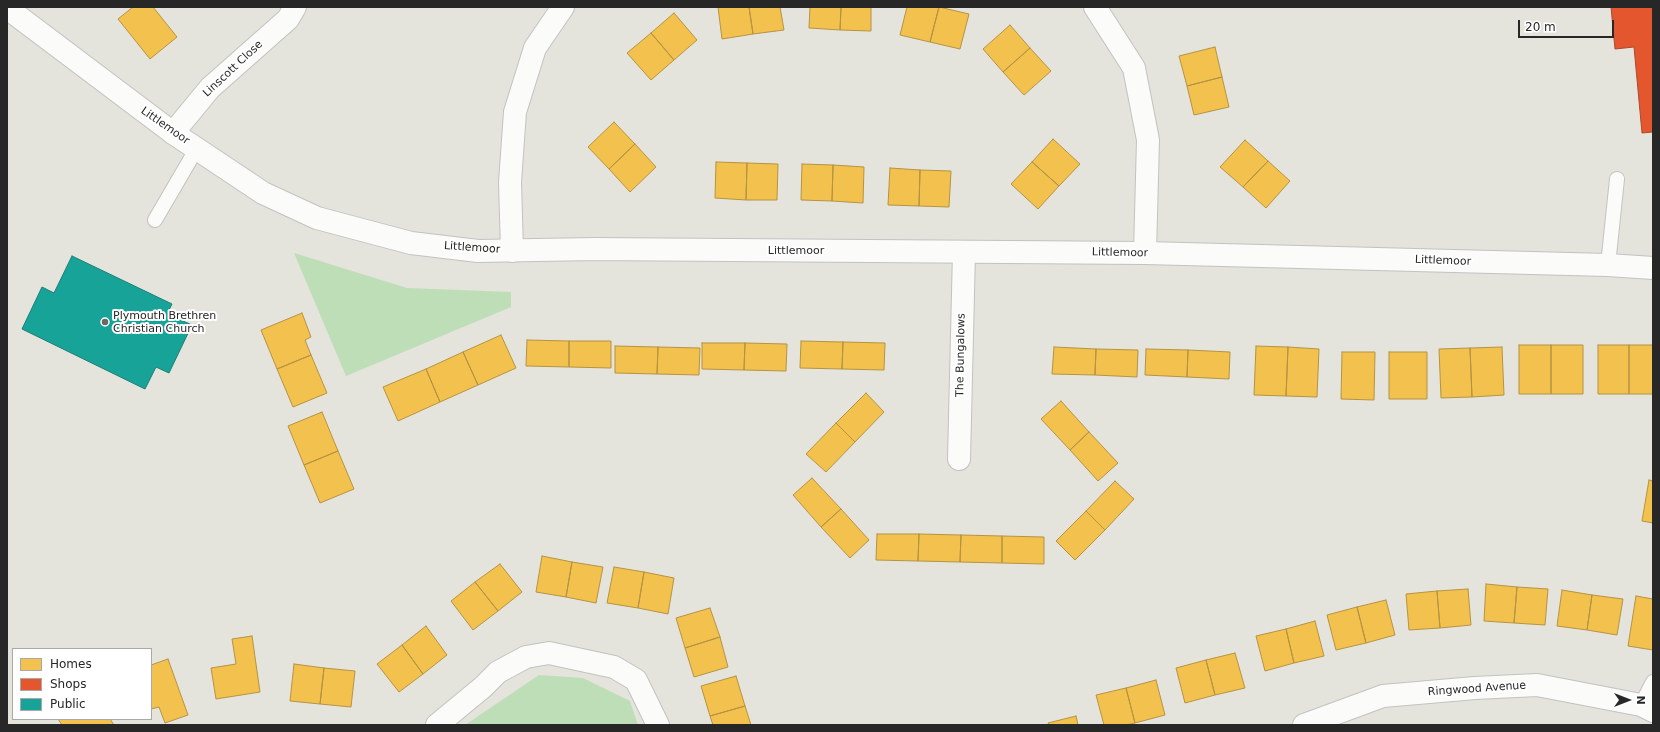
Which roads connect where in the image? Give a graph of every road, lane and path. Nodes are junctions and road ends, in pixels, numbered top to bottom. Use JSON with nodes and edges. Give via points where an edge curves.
{"nodes":[{"id":1,"x":295,"y":7,"type":"edge"},
{"id":2,"x":563,"y":7,"type":"edge"},
{"id":3,"x":1095,"y":7,"type":"edge"},
{"id":4,"x":7,"y":8,"type":"edge"},
{"id":5,"x":173,"y":133,"type":"junction"},
{"id":6,"x":197,"y":148,"type":"junction"},
{"id":7,"x":1617,"y":179,"type":"dead end"},
{"id":8,"x":155,"y":220,"type":"dead end"},
{"id":9,"x":512,"y":251,"type":"junction"},
{"id":10,"x":964,"y":252,"type":"junction"},
{"id":11,"x":1145,"y":253,"type":"junction"},
{"id":12,"x":1608,"y":265,"type":"junction"},
{"id":13,"x":1653,"y":268,"type":"edge"},
{"id":14,"x":958,"y":459,"type":"dead end"},
{"id":15,"x":1653,"y":682,"type":"edge"},
{"id":16,"x":1647,"y":708,"type":"edge"},
{"id":17,"x":437,"y":725,"type":"edge"},
{"id":18,"x":658,"y":725,"type":"edge"},
{"id":19,"x":1304,"y":725,"type":"edge"}],
"edges":[{"from":1,"to":5,"type":"main road","name":"Linscott Close","via":[[288,19],[210,88]]},
{"from":2,"to":9,"type":"main road","via":[[535,48],[515,112],[510,182]]},
{"from":3,"to":11,"type":"main road","via":[[1134,68],[1148,140]]},
{"from":4,"to":5,"type":"main road","name":"Littlemoor"},
{"from":5,"to":6,"type":"main road","name":"Littlemoor"},
{"from":6,"to":8,"type":"lane"},
{"from":6,"to":9,"type":"main road","name":"Littlemoor","via":[[263,193],[317,218],[411,243],[478,251]]},
{"from":7,"to":12,"type":"lane"},
{"from":9,"to":10,"type":"main road","name":"Littlemoor","via":[[594,249]]},
{"from":10,"to":11,"type":"main road","name":"Littlemoor"},
{"from":10,"to":14,"type":"main road","name":"The Bungalows"},
{"from":11,"to":12,"type":"main road","name":"Littlemoor"},
{"from":12,"to":13,"type":"main road","name":"Littlemoor"},
{"from":15,"to":16,"type":"lane"},
{"from":16,"to":19,"type":"main road","name":"Ringwood Avenue","via":[[1537,685],[1475,688],[1383,696]]},
{"from":17,"to":18,"type":"main road","via":[[498,672],[526,657],[549,653],[614,667],[636,680]]}]}
